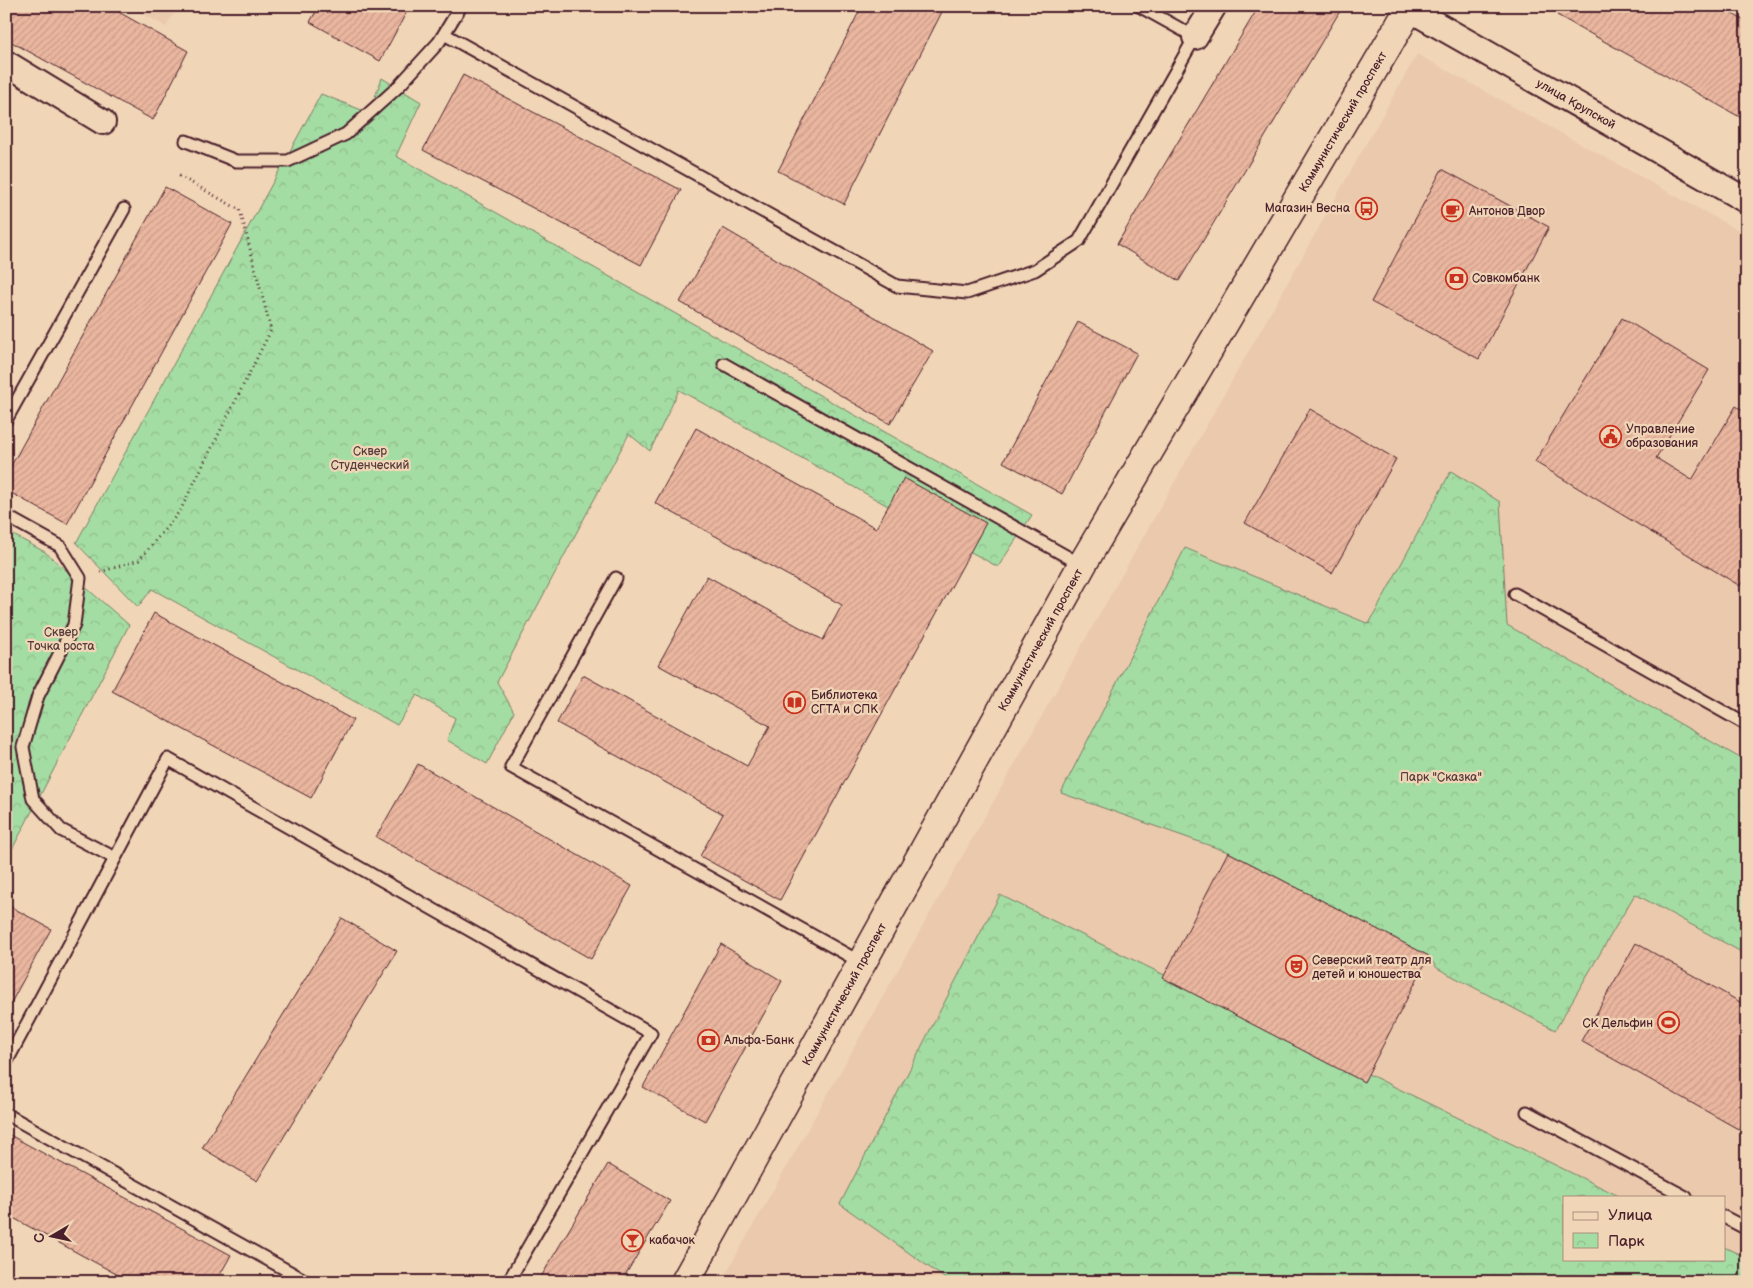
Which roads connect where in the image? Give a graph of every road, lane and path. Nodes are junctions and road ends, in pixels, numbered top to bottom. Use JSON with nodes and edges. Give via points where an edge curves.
{"nodes":[{"id":1,"x":461,"y":6,"type":"edge"},
{"id":2,"x":1139,"y":6,"type":"edge"},
{"id":3,"x":1214,"y":6,"type":"edge"},
{"id":4,"x":1408,"y":7,"type":"edge"},
{"id":5,"x":444,"y":34,"type":"junction"},
{"id":6,"x":1195,"y":37,"type":"junction"},
{"id":7,"x":6,"y":63,"type":"edge"},
{"id":8,"x":103,"y":122,"type":"dead end"},
{"id":9,"x":186,"y":141,"type":"dead end"},
{"id":10,"x":176,"y":174,"type":"dead end"},
{"id":11,"x":1747,"y":201,"type":"edge"},
{"id":12,"x":124,"y":208,"type":"dead end"},
{"id":13,"x":724,"y":364,"type":"dead end"},
{"id":14,"x":6,"y":420,"type":"edge"},
{"id":15,"x":6,"y":516,"type":"edge"},
{"id":16,"x":1082,"y":565,"type":"junction"},
{"id":17,"x":80,"y":578,"type":"junction"},
{"id":18,"x":616,"y":578,"type":"dead end"},
{"id":19,"x":1515,"y":594,"type":"dead end"},
{"id":20,"x":1747,"y":726,"type":"edge"},
{"id":21,"x":115,"y":858,"type":"junction"},
{"id":22,"x":863,"y":963,"type":"junction"},
{"id":23,"x":6,"y":1063,"type":"edge"},
{"id":24,"x":1527,"y":1112,"type":"dead end"},
{"id":25,"x":6,"y":1114,"type":"edge"},
{"id":26,"x":1684,"y":1196,"type":"edge"},
{"id":27,"x":1726,"y":1218,"type":"edge"},
{"id":28,"x":1747,"y":1229,"type":"edge"},
{"id":29,"x":308,"y":1282,"type":"edge"},
{"id":30,"x":508,"y":1282,"type":"edge"},
{"id":31,"x":685,"y":1282,"type":"edge"}],
"edges":[{"from":1,"to":5,"type":"lane"},
{"from":2,"to":6,"type":"lane"},
{"from":3,"to":6,"type":"street"},
{"from":4,"to":11,"type":"street","name":"улица Крупской"},
{"from":4,"to":16,"type":"main road","name":"Коммунистический проспект"},
{"from":5,"to":6,"type":"lane","via":[[897,286],[967,293],[1035,270],[1079,241]]},
{"from":5,"to":9,"type":"lane","via":[[398,87],[346,134],[288,161],[236,161]]},
{"from":7,"to":8,"type":"street"},
{"from":10,"to":17,"type":"path","via":[[240,210],[271,330],[180,511],[139,560]]},
{"from":12,"to":14,"type":"lane"},
{"from":13,"to":16,"type":"lane"},
{"from":15,"to":17,"type":"lane","via":[[60,546]]},
{"from":16,"to":22,"type":"main road","name":"Коммунистический проспект"},
{"from":17,"to":21,"type":"lane","via":[[74,625],[38,696],[23,747],[33,799],[61,830]]},
{"from":18,"to":22,"type":"lane","via":[[511,767]]},
{"from":19,"to":20,"type":"lane"},
{"from":21,"to":23,"type":"lane"},
{"from":21,"to":30,"type":"lane","via":[[168,759],[651,1033]]},
{"from":22,"to":31,"type":"main road","name":"Коммунистический проспект"},
{"from":24,"to":26,"type":"lane"},
{"from":25,"to":29,"type":"lane"},
{"from":27,"to":28,"type":"lane"}]}
